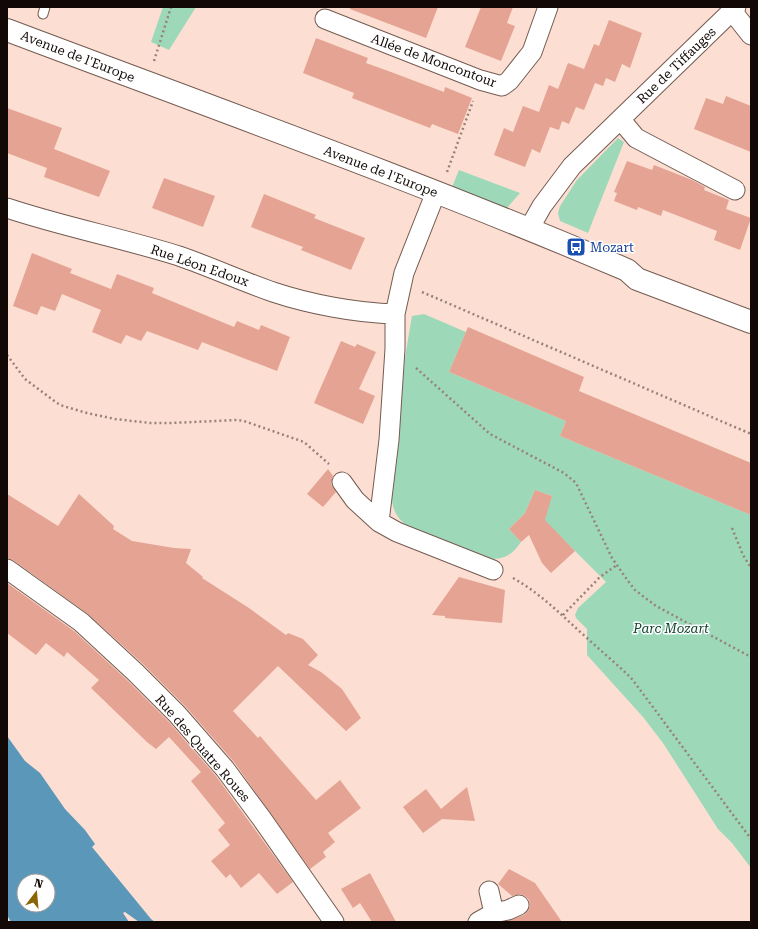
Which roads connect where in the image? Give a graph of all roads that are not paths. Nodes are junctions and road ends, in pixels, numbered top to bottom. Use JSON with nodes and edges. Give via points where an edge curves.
{"nodes":[{"id":1,"x":548,"y":7,"type":"edge"},
{"id":2,"x":734,"y":9,"type":"edge"},
{"id":3,"x":325,"y":19,"type":"dead end"},
{"id":4,"x":7,"y":30,"type":"edge"},
{"id":5,"x":751,"y":35,"type":"edge"},
{"id":6,"x":621,"y":120,"type":"junction"},
{"id":7,"x":735,"y":190,"type":"dead end"},
{"id":8,"x":436,"y":192,"type":"junction"},
{"id":9,"x":7,"y":208,"type":"edge"},
{"id":10,"x":529,"y":229,"type":"junction"},
{"id":11,"x":395,"y":314,"type":"junction"},
{"id":12,"x":751,"y":322,"type":"edge"},
{"id":13,"x":342,"y":482,"type":"road end"},
{"id":14,"x":380,"y":522,"type":"junction"},
{"id":15,"x":7,"y":569,"type":"edge"},
{"id":16,"x":493,"y":570,"type":"dead end"},
{"id":17,"x":488,"y":892,"type":"dead end"},
{"id":18,"x":518,"y":905,"type":"dead end"},
{"id":19,"x":486,"y":918,"type":"edge"},
{"id":20,"x":334,"y":922,"type":"edge"}],
"edges":[{"from":1,"to":3,"type":"street","name":"Allée de Moncontour","via":[[532,52],[510,81],[502,86],[480,80]]},
{"from":2,"to":5,"type":"street","name":"Rue de Tiffauges"},
{"from":2,"to":6,"type":"street","name":"Rue de Tiffauges"},
{"from":4,"to":8,"type":"main road","name":"Avenue de l'Europe"},
{"from":6,"to":7,"type":"street","via":[[636,138]]},
{"from":6,"to":10,"type":"street","name":"Rue de Tiffauges","via":[[572,166],[542,206]]},
{"from":8,"to":10,"type":"main road","name":"Avenue de l'Europe"},
{"from":8,"to":11,"type":"street","via":[[415,244]]},
{"from":9,"to":11,"type":"street","name":"Rue Léon Edoux","via":[[120,238],[274,292],[348,310]]},
{"from":10,"to":12,"type":"main road","name":"Avenue de l'Europe","via":[[627,270],[637,279]]},
{"from":11,"to":14,"type":"street","via":[[389,440]]},
{"from":13,"to":14,"type":"street","via":[[355,500]]},
{"from":14,"to":16,"type":"street","via":[[397,532]]},
{"from":15,"to":20,"type":"street","name":"Rue des Quatre Roues","via":[[80,622],[177,714],[225,769]]},
{"from":17,"to":19,"type":"street"},
{"from":18,"to":19,"type":"street"}]}
